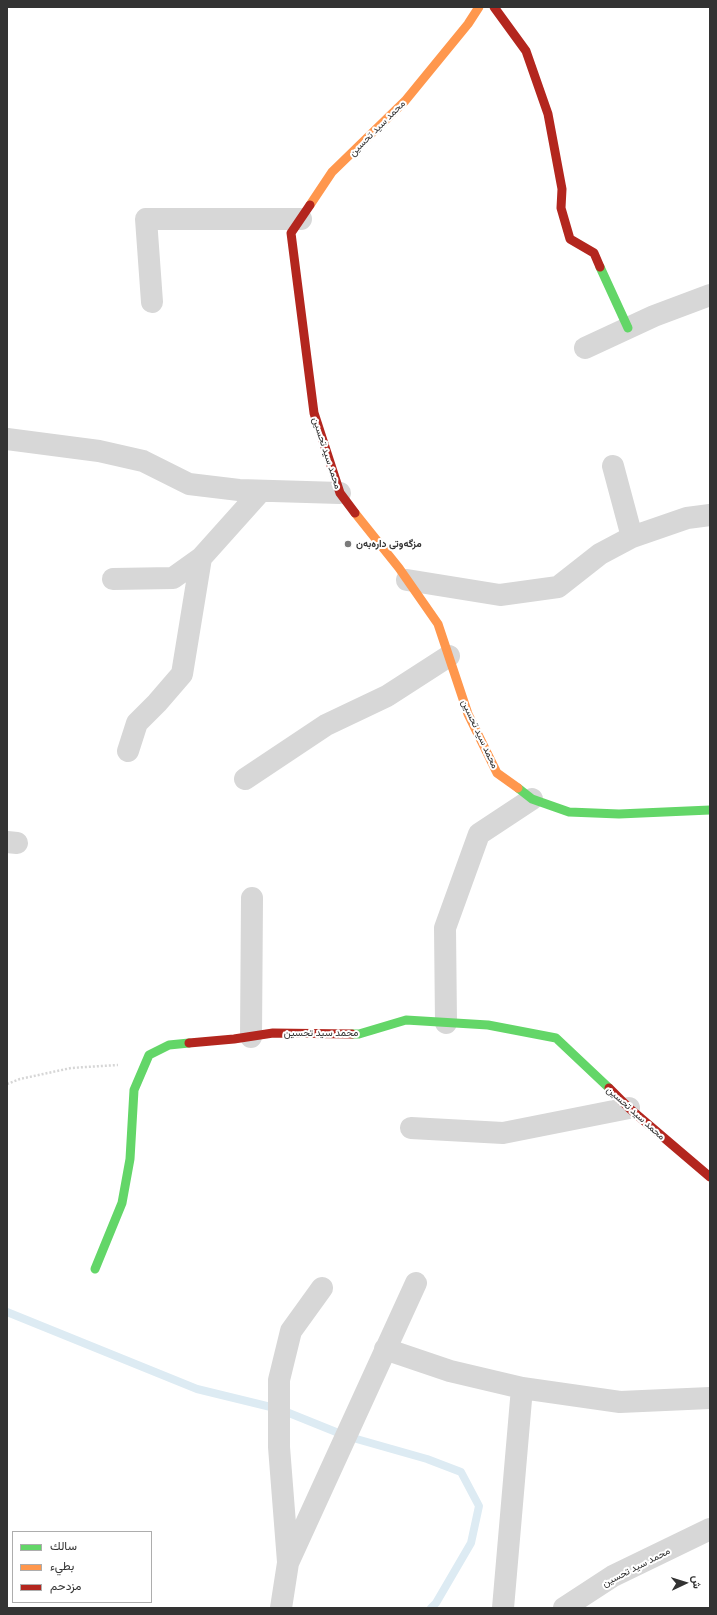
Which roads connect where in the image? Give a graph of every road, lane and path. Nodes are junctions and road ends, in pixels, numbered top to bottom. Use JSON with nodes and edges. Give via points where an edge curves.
{"nodes":[{"id":1,"x":479,"y":7,"type":"edge"},
{"id":2,"x":494,"y":7,"type":"edge"},
{"id":3,"x":301,"y":219,"type":"junction"},
{"id":4,"x":710,"y":295,"type":"edge"},
{"id":5,"x":152,"y":302,"type":"dead end"},
{"id":6,"x":628,"y":328,"type":"junction"},
{"id":7,"x":585,"y":348,"type":"dead end"},
{"id":8,"x":7,"y":439,"type":"edge"},
{"id":9,"x":613,"y":466,"type":"dead end"},
{"id":10,"x":261,"y":491,"type":"junction"},
{"id":11,"x":340,"y":493,"type":"junction"},
{"id":12,"x":710,"y":515,"type":"edge"},
{"id":13,"x":632,"y":537,"type":"junction"},
{"id":14,"x":201,"y":558,"type":"junction"},
{"id":15,"x":113,"y":579,"type":"dead end"},
{"id":16,"x":407,"y":580,"type":"junction"},
{"id":17,"x":449,"y":656,"type":"junction"},
{"id":18,"x":128,"y":751,"type":"dead end"},
{"id":19,"x":245,"y":779,"type":"dead end"},
{"id":20,"x":532,"y":800,"type":"junction"},
{"id":21,"x":710,"y":810,"type":"edge"},
{"id":22,"x":252,"y":898,"type":"dead end"},
{"id":23,"x":446,"y":1023,"type":"junction"},
{"id":24,"x":251,"y":1037,"type":"junction"},
{"id":25,"x":144,"y":1066,"type":"junction"},
{"id":26,"x":7,"y":1084,"type":"edge"},
{"id":27,"x":629,"y":1108,"type":"junction"},
{"id":28,"x":411,"y":1128,"type":"dead end"},
{"id":29,"x":710,"y":1178,"type":"edge"},
{"id":30,"x":95,"y":1269,"type":"dead end"},
{"id":31,"x":416,"y":1283,"type":"dead end"},
{"id":32,"x":322,"y":1288,"type":"dead end"},
{"id":33,"x":385,"y":1349,"type":"junction"},
{"id":34,"x":522,"y":1388,"type":"junction"},
{"id":35,"x":710,"y":1398,"type":"edge"},
{"id":36,"x":710,"y":1529,"type":"edge"},
{"id":37,"x":288,"y":1563,"type":"junction"},
{"id":38,"x":281,"y":1608,"type":"edge"},
{"id":39,"x":503,"y":1608,"type":"edge"},
{"id":40,"x":564,"y":1608,"type":"edge"}],
"edges":[{"from":1,"to":3,"type":"street","name":"محمد سید تحسین","via":[[405,101],[332,172]]},
{"from":2,"to":6,"type":"street","via":[[526,51],[548,114],[562,189],[561,208],[570,239],[594,253]]},
{"from":3,"to":5,"type":"street","via":[[146,219]]},
{"from":3,"to":11,"type":"street","name":"محمد سید تحسین","via":[[291,233],[314,412]]},
{"from":4,"to":6,"type":"street"},
{"from":6,"to":7,"type":"street"},
{"from":8,"to":10,"type":"street","via":[[99,451],[143,461],[189,484]]},
{"from":9,"to":13,"type":"street"},
{"from":10,"to":11,"type":"street"},
{"from":10,"to":14,"type":"street"},
{"from":11,"to":16,"type":"street","name":"محمد سید تحسین"},
{"from":12,"to":13,"type":"street","via":[[686,518]]},
{"from":13,"to":16,"type":"street","via":[[600,554],[558,587],[500,595]]},
{"from":14,"to":15,"type":"street","via":[[173,578]]},
{"from":14,"to":18,"type":"street","via":[[182,674],[138,722]]},
{"from":16,"to":17,"type":"street","name":"محمد سید تحسین","via":[[438,624]]},
{"from":17,"to":19,"type":"street","via":[[387,696],[326,725]]},
{"from":17,"to":20,"type":"street","name":"محمد سید تحسین","via":[[468,714],[497,773]]},
{"from":20,"to":21,"type":"street","name":"محمد سید تحسین","via":[[569,812],[619,814]]},
{"from":20,"to":23,"type":"street","via":[[479,834],[445,928]]},
{"from":22,"to":24,"type":"street"},
{"from":23,"to":24,"type":"street","name":"محمد سید تحسین","via":[[406,1020],[359,1034],[273,1033]]},
{"from":23,"to":27,"type":"street","name":"محمد سید تحسین","via":[[488,1025],[556,1038]]},
{"from":24,"to":25,"type":"street","name":"محمد سید تحسین","via":[[169,1045],[149,1055]]},
{"from":25,"to":26,"type":"path","via":[[71,1068]]},
{"from":25,"to":30,"type":"street","name":"محمد سید تحسین","via":[[134,1090],[130,1159],[122,1203]]},
{"from":27,"to":28,"type":"street","via":[[503,1133]]},
{"from":27,"to":29,"type":"street","name":"محمد سید تحسین"},
{"from":31,"to":33,"type":"street"},
{"from":32,"to":37,"type":"street","via":[[291,1331],[279,1380],[279,1447]]},
{"from":33,"to":34,"type":"street","via":[[450,1371]]},
{"from":33,"to":37,"type":"street"},
{"from":34,"to":35,"type":"street","via":[[620,1402]]},
{"from":34,"to":39,"type":"street"},
{"from":36,"to":40,"type":"street","name":"محمد سید تحسین","via":[[613,1576]]},
{"from":37,"to":38,"type":"street"}]}
